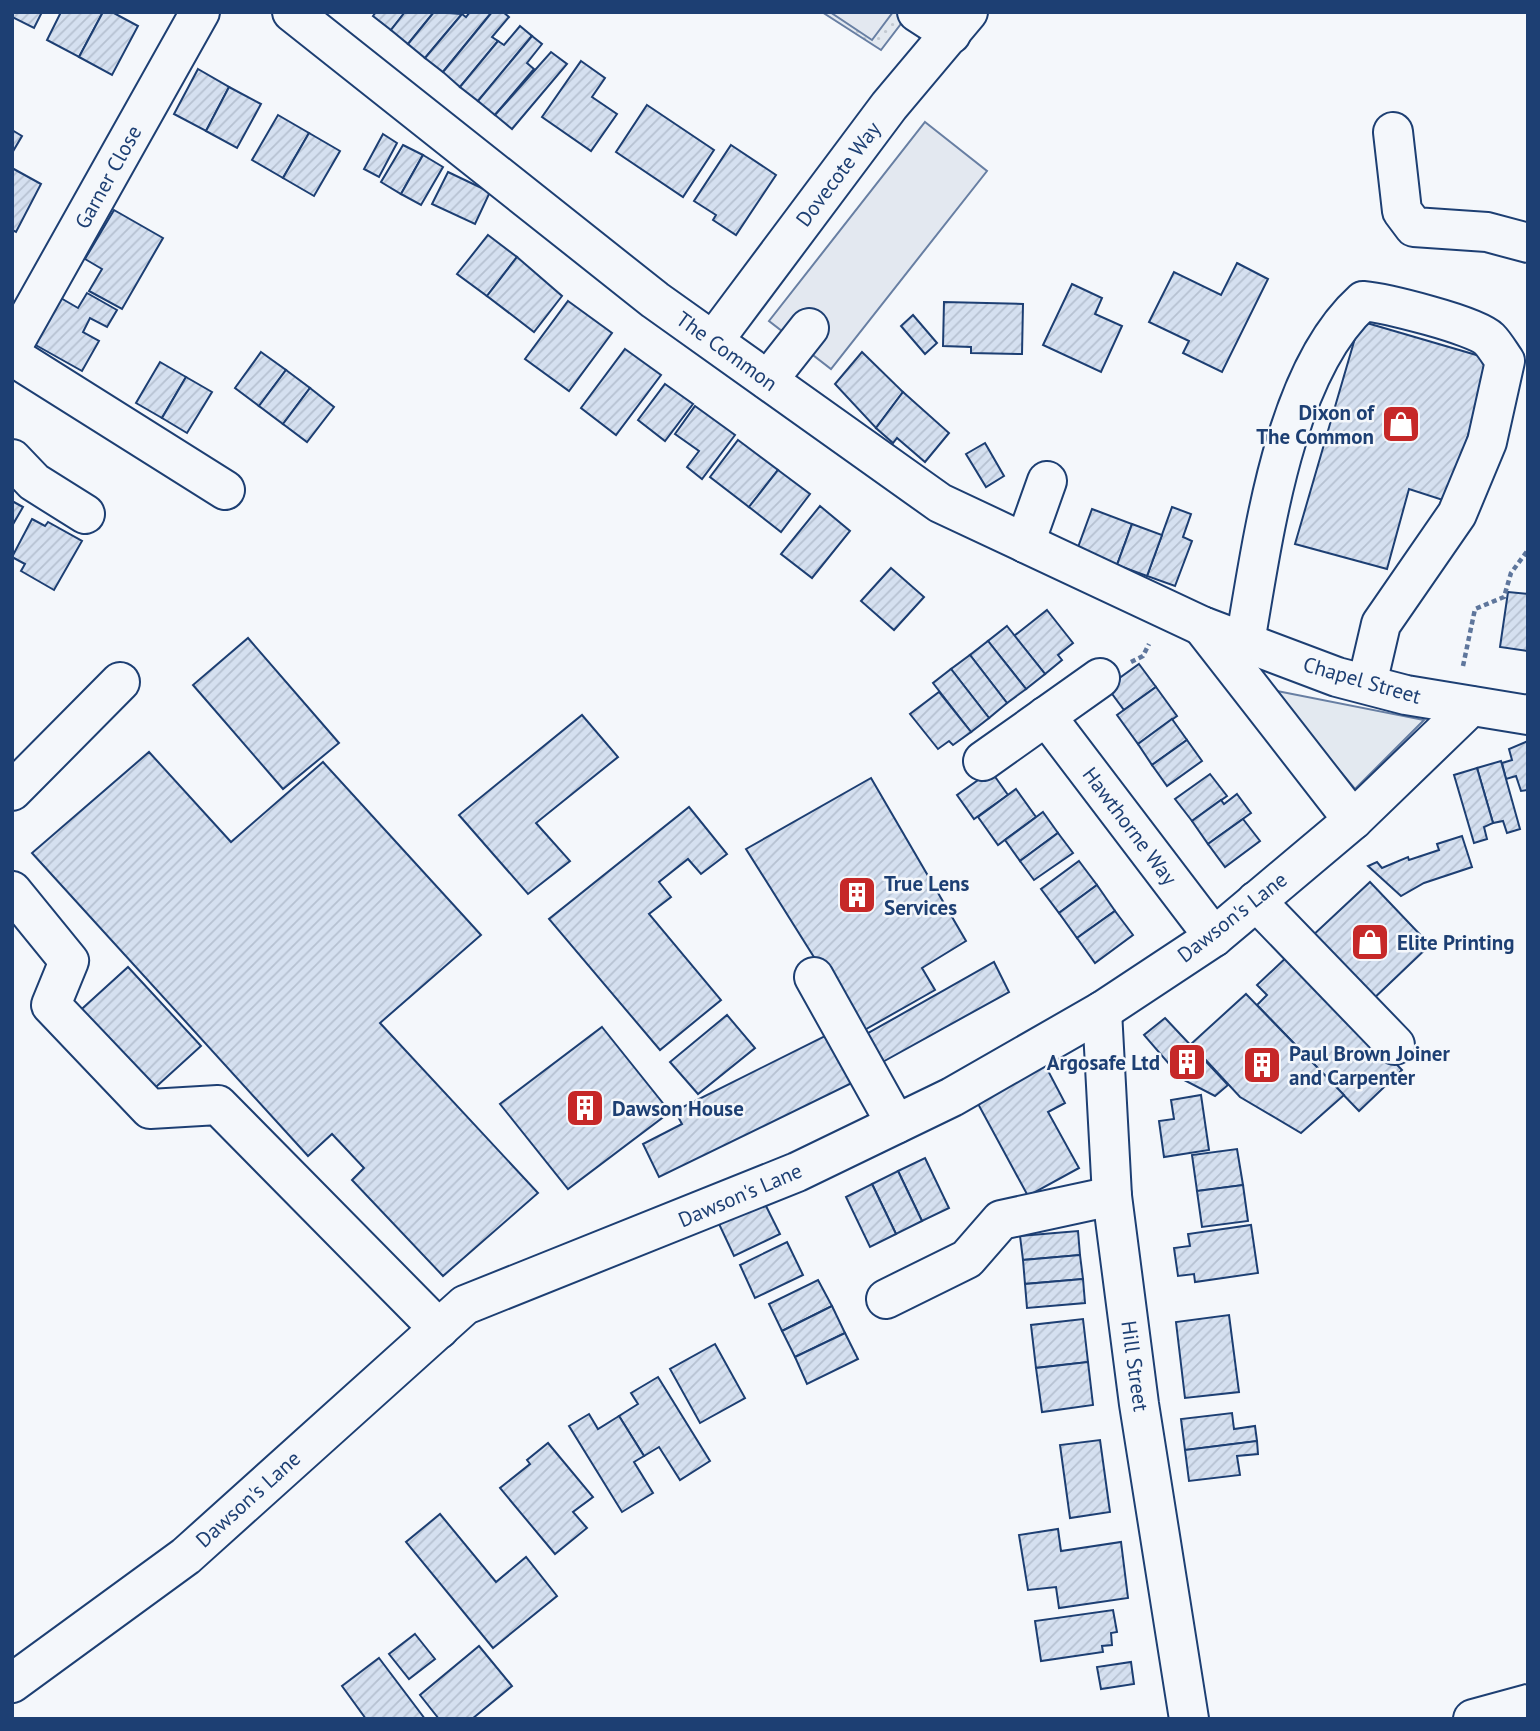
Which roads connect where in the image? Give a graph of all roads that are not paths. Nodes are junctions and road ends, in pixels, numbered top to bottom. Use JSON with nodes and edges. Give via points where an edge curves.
{"nodes":[{"id":1,"x":200,"y":12,"type":"edge"},
{"id":2,"x":292,"y":12,"type":"edge"},
{"id":3,"x":917,"y":12,"type":"edge"},
{"id":4,"x":959,"y":23,"type":"edge"},
{"id":5,"x":1393,"y":132,"type":"dead end"},
{"id":6,"x":1528,"y":243,"type":"edge"},
{"id":7,"x":809,"y":328,"type":"dead end"},
{"id":8,"x":714,"y":340,"type":"junction"},
{"id":9,"x":13,"y":346,"type":"edge"},
{"id":10,"x":768,"y":380,"type":"junction"},
{"id":11,"x":12,"y":459,"type":"edge"},
{"id":12,"x":1046,"y":481,"type":"dead end"},
{"id":13,"x":225,"y":490,"type":"dead end"},
{"id":14,"x":85,"y":514,"type":"dead end"},
{"id":15,"x":1025,"y":543,"type":"junction"},
{"id":16,"x":1202,"y":626,"type":"junction"},
{"id":17,"x":1245,"y":642,"type":"junction"},
{"id":18,"x":1100,"y":678,"type":"road end"},
{"id":19,"x":120,"y":682,"type":"dead end"},
{"id":20,"x":1367,"y":684,"type":"junction"},
{"id":21,"x":1471,"y":706,"type":"junction"},
{"id":22,"x":1528,"y":715,"type":"edge"},
{"id":23,"x":1046,"y":716,"type":"junction"},
{"id":24,"x":983,"y":761,"type":"dead end"},
{"id":25,"x":12,"y":791,"type":"edge"},
{"id":26,"x":1353,"y":820,"type":"junction"},
{"id":27,"x":12,"y":891,"type":"edge"},
{"id":28,"x":1256,"y":901,"type":"junction"},
{"id":29,"x":1214,"y":937,"type":"junction"},
{"id":30,"x":814,"y":977,"type":"dead end"},
{"id":31,"x":1102,"y":1011,"type":"junction"},
{"id":32,"x":1395,"y":1045,"type":"dead end"},
{"id":33,"x":896,"y":1124,"type":"junction"},
{"id":34,"x":1112,"y":1196,"type":"junction"},
{"id":35,"x":886,"y":1298,"type":"dead end"},
{"id":36,"x":439,"y":1329,"type":"junction"},
{"id":37,"x":12,"y":1683,"type":"edge"},
{"id":38,"x":1528,"y":1704,"type":"edge"},
{"id":39,"x":1189,"y":1719,"type":"edge"},
{"id":40,"x":1472,"y":1719,"type":"edge"}],
"edges":[{"from":1,"to":9,"type":"street","name":"Garner Close"},
{"from":2,"to":8,"type":"street","name":"The Common","via":[[655,300]]},
{"from":3,"to":4,"type":"street"},
{"from":4,"to":8,"type":"street","name":"Dovecote Way","via":[[889,106]]},
{"from":5,"to":6,"type":"street","via":[[1402,211],[1414,227],[1488,232]]},
{"from":7,"to":10,"type":"street"},
{"from":8,"to":10,"type":"street","name":"The Common"},
{"from":9,"to":13,"type":"street","name":"Garner Close"},
{"from":10,"to":15,"type":"street","name":"The Common","via":[[940,503]]},
{"from":11,"to":14,"type":"street","via":[[34,482]]},
{"from":12,"to":15,"type":"street"},
{"from":15,"to":16,"type":"street","name":"The Common"},
{"from":16,"to":17,"type":"street","name":"Chapel Street"},
{"from":16,"to":26,"type":"street"},
{"from":17,"to":20,"type":"street","name":"Chapel Street"},
{"from":17,"to":20,"type":"street","via":[[1265,526],[1282,462],[1306,388],[1343,319],[1363,301],[1389,303],[1437,318],[1487,337],[1505,361],[1487,442],[1457,514],[1381,624]]},
{"from":18,"to":23,"type":"street"},
{"from":19,"to":25,"type":"street"},
{"from":20,"to":21,"type":"street","name":"Chapel Street"},
{"from":21,"to":22,"type":"street","name":"Chapel Street"},
{"from":21,"to":26,"type":"street","name":"Dawson's Lane"},
{"from":23,"to":24,"type":"street"},
{"from":23,"to":29,"type":"street","name":"Hawthorne Way"},
{"from":26,"to":28,"type":"street","name":"Dawson's Lane"},
{"from":27,"to":36,"type":"street","via":[[69,961],[51,1005],[150,1109],[218,1105]]},
{"from":28,"to":29,"type":"street","name":"Dawson's Lane"},
{"from":28,"to":32,"type":"street"},
{"from":29,"to":31,"type":"street","name":"Dawson's Lane"},
{"from":30,"to":33,"type":"street"},
{"from":31,"to":33,"type":"street","name":"Dawson's Lane"},
{"from":31,"to":34,"type":"street","name":"Hill Street"},
{"from":33,"to":36,"type":"street","name":"Dawson's Lane","via":[[797,1172],[466,1306]]},
{"from":34,"to":35,"type":"street","via":[[1001,1220],[967,1259]]},
{"from":34,"to":39,"type":"street","name":"Hill Street","via":[[1139,1404]]},
{"from":36,"to":37,"type":"street","name":"Dawson's Lane","via":[[186,1556]]},
{"from":38,"to":40,"type":"street"}]}
